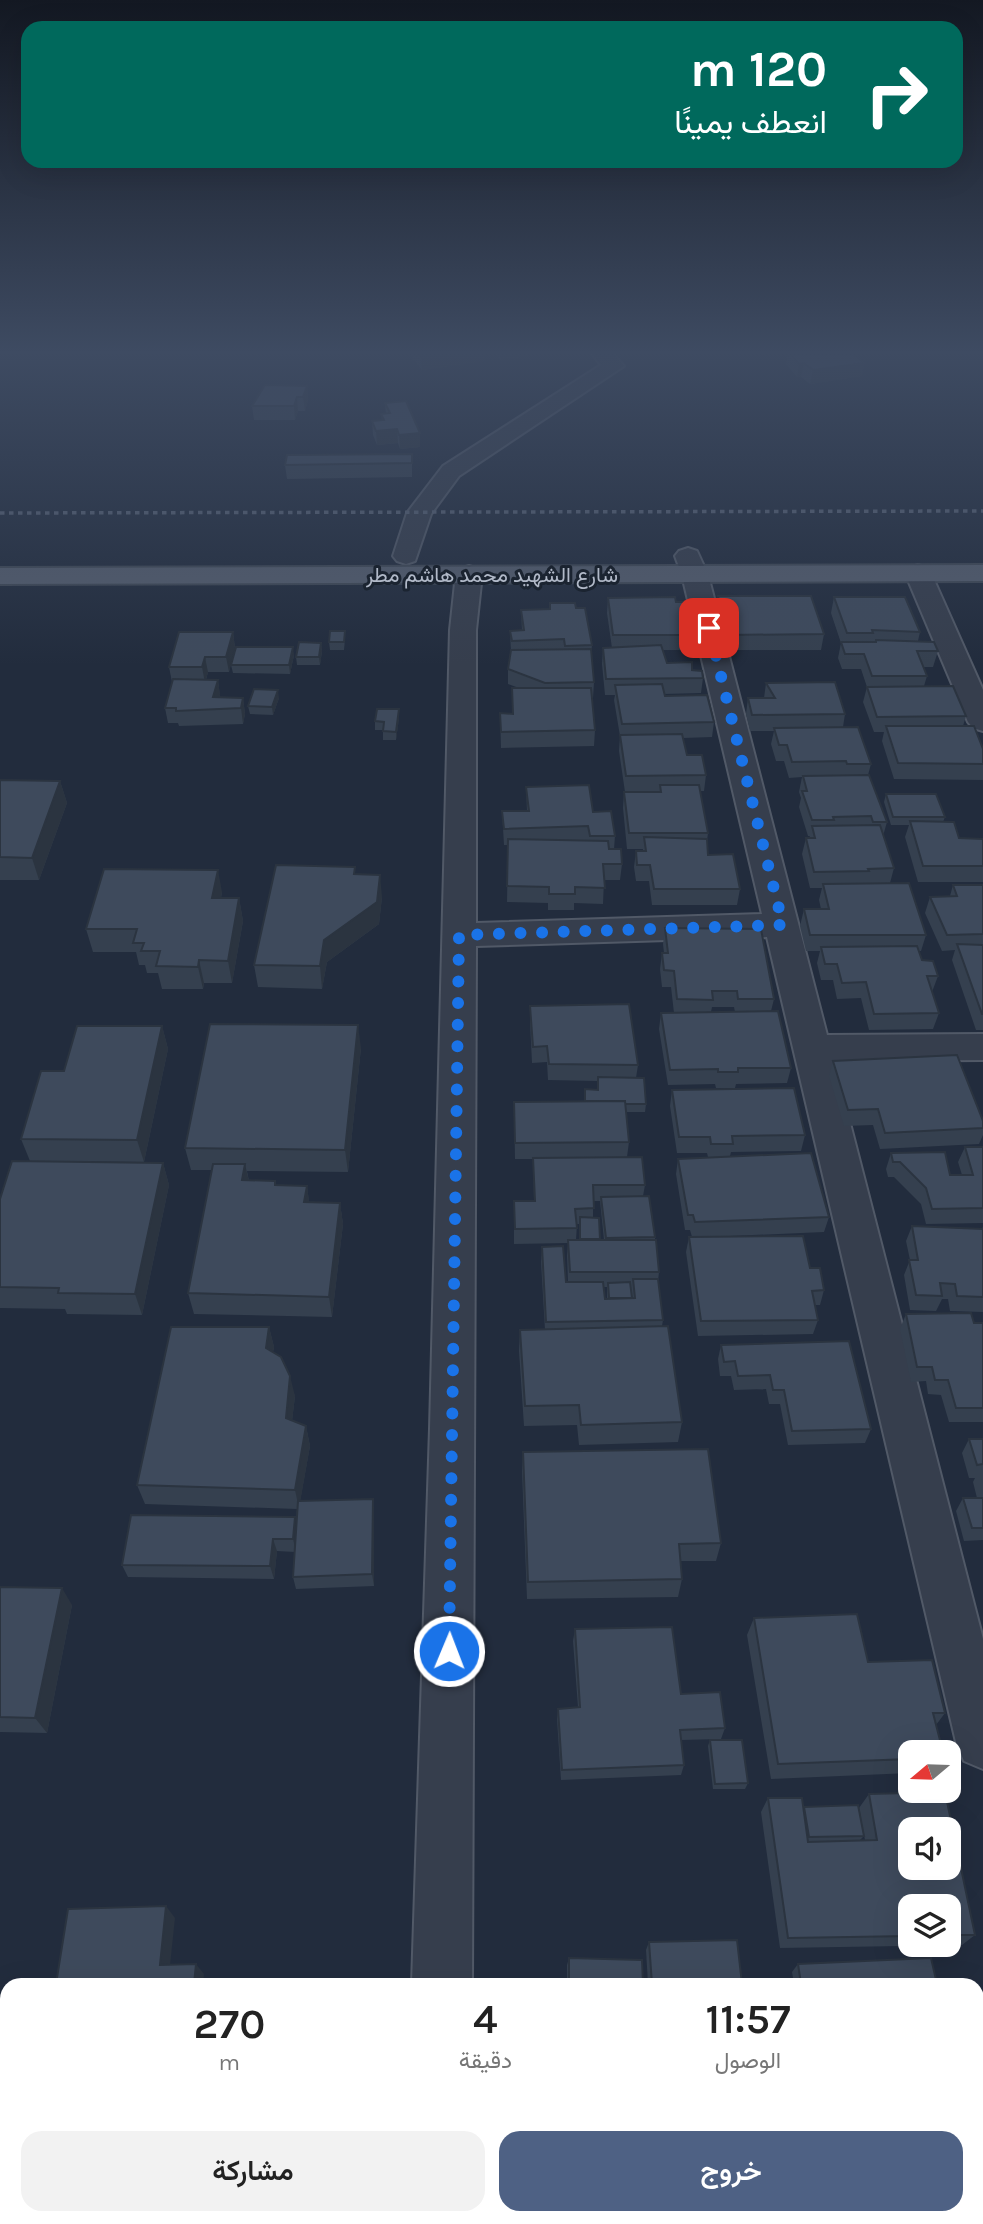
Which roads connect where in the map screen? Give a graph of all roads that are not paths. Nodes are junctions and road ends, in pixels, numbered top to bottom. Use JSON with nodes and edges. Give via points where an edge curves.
{"nodes":[{"id":1,"x":472,"y":458,"type":"edge"},
{"id":2,"x":983,"y":555,"type":"edge"},
{"id":3,"x":406,"y":556,"type":"junction"},
{"id":4,"x":0,"y":557,"type":"edge"},
{"id":5,"x":692,"y":565,"type":"junction"},
{"id":6,"x":918,"y":573,"type":"junction"},
{"id":7,"x":983,"y":573,"type":"edge"},
{"id":8,"x":469,"y":574,"type":"junction"},
{"id":9,"x":0,"y":576,"type":"edge"},
{"id":10,"x":983,"y":722,"type":"edge"},
{"id":11,"x":783,"y":925,"type":"junction"},
{"id":12,"x":459,"y":935,"type":"junction"},
{"id":13,"x":983,"y":1047,"type":"edge"},
{"id":14,"x":813,"y":1048,"type":"junction"},
{"id":15,"x":983,"y":1742,"type":"edge"},
{"id":16,"x":442,"y":1978,"type":"edge"}],
"edges":[{"from":1,"to":3,"type":"street","via":[[451,471],[419,513]]},
{"from":2,"to":5,"type":"main road","name":"شارع الشهيد محمد هاشم مطر"},
{"from":3,"to":4,"type":"main road","name":"شارع الشهيد محمد هاشم مطر"},
{"from":3,"to":5,"type":"main road","name":"شارع الشهيد محمد هاشم مطر"},
{"from":5,"to":6,"type":"main road","name":"شارع الشهيد محمد هاشم مطر"},
{"from":5,"to":8,"type":"main road","name":"شارع الشهيد محمد هاشم مطر"},
{"from":5,"to":11,"type":"street"},
{"from":6,"to":7,"type":"main road","name":"شارع الشهيد محمد هاشم مطر"},
{"from":6,"to":10,"type":"street"},
{"from":8,"to":9,"type":"main road","name":"شارع الشهيد محمد هاشم مطر"},
{"from":8,"to":12,"type":"street"},
{"from":11,"to":12,"type":"street"},
{"from":11,"to":14,"type":"street"},
{"from":12,"to":16,"type":"street"},
{"from":13,"to":14,"type":"street"},
{"from":14,"to":15,"type":"street"}]}
